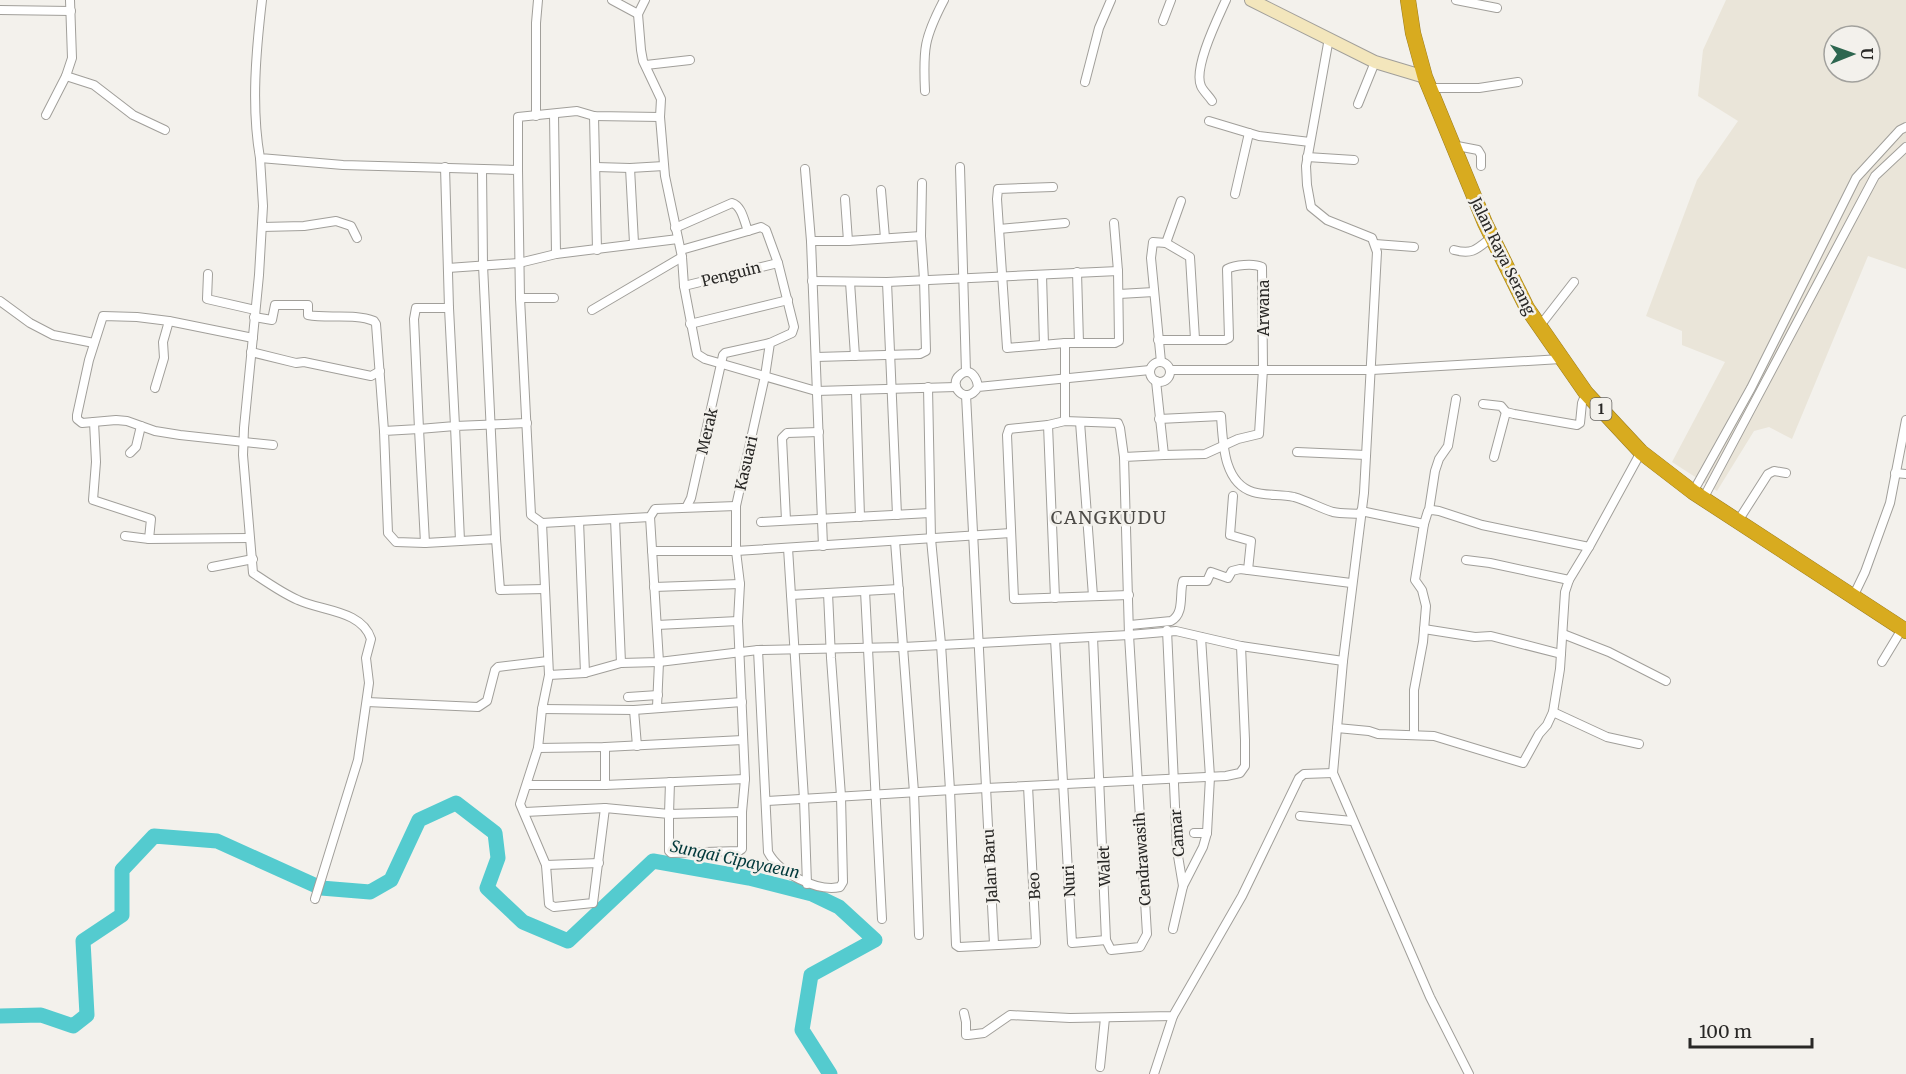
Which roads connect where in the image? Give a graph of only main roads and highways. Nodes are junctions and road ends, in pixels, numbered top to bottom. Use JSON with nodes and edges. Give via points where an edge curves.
{"nodes":[{"id":1,"x":1408,"y":0,"type":"edge"},
{"id":2,"x":1904,"y":630,"type":"edge"}],
"edges":[{"from":1,"to":2,"type":"highway","name":"Jalan Raya Serang","number":"1","via":[[1427,83],[1492,237],[1523,301],[1586,393],[1641,452],[1698,496]]}]}
